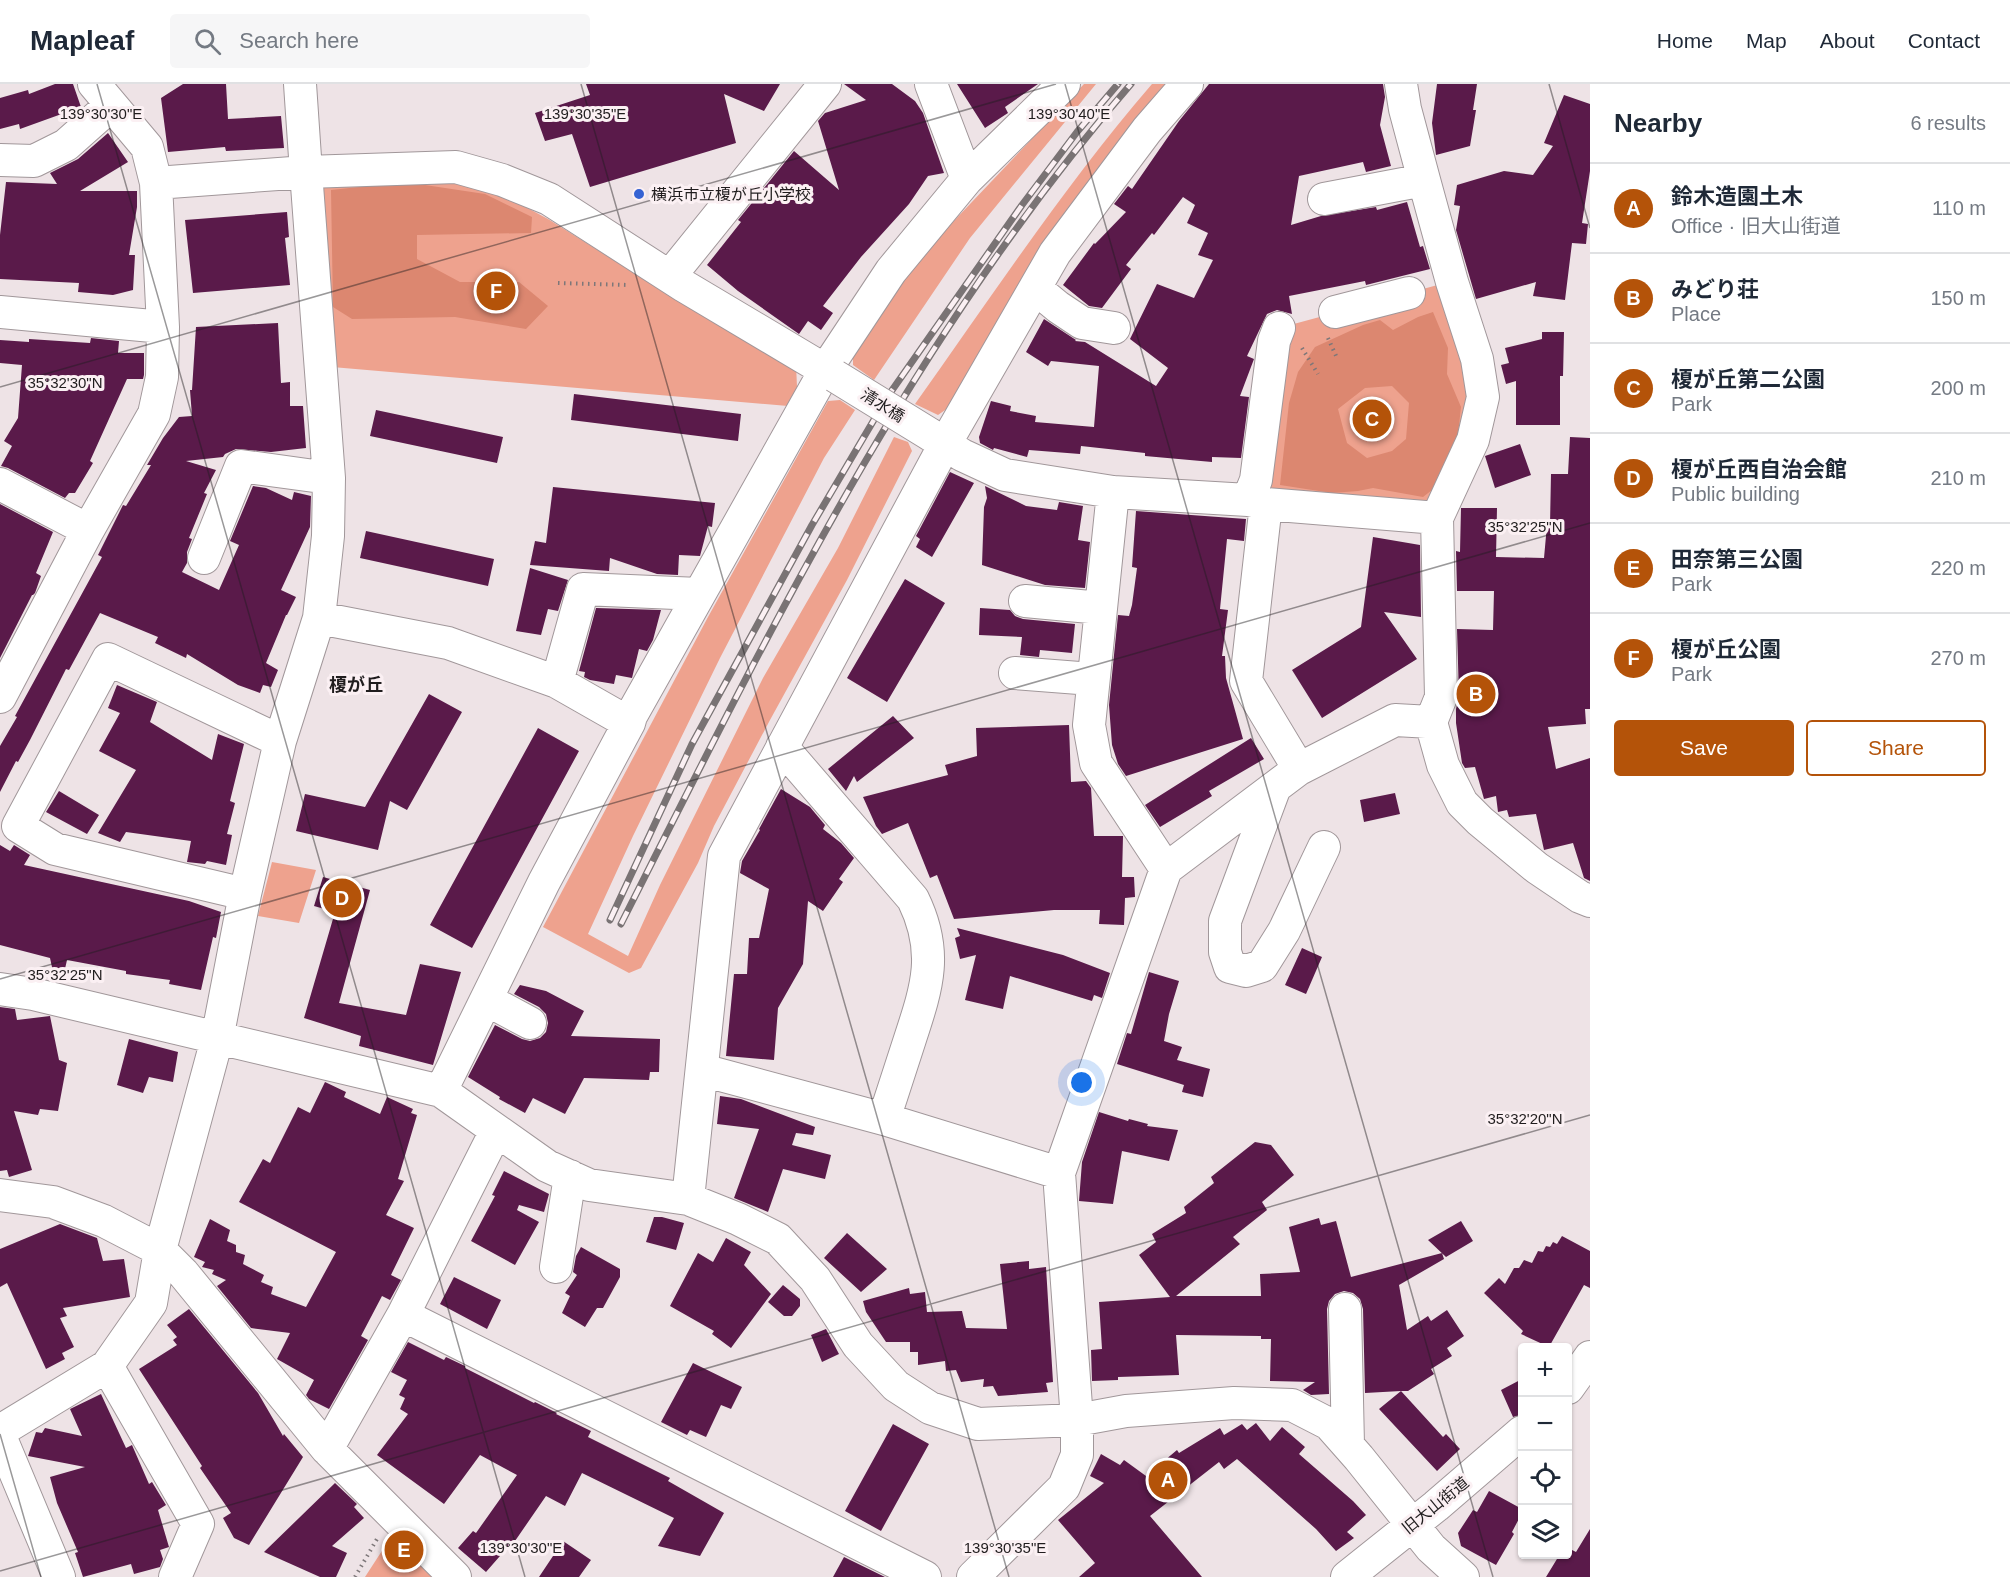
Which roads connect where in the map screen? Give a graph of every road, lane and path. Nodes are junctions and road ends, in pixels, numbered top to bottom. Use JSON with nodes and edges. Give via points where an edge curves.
{"nodes":[{"id":1,"x":300,"y":84,"type":"edge"},
{"id":2,"x":825,"y":84,"type":"edge"},
{"id":3,"x":931,"y":84,"type":"edge"},
{"id":4,"x":1064,"y":84,"type":"edge"},
{"id":5,"x":1187,"y":84,"type":"edge"},
{"id":6,"x":1401,"y":84,"type":"edge"},
{"id":7,"x":103,"y":94,"type":"edge"},
{"id":8,"x":0,"y":160,"type":"edge"},
{"id":9,"x":306,"y":172,"type":"junction"},
{"id":10,"x":967,"y":179,"type":"junction"},
{"id":11,"x":1424,"y":180,"type":"junction"},
{"id":12,"x":156,"y":183,"type":"junction"},
{"id":13,"x":1324,"y":199,"type":"dead end"},
{"id":14,"x":670,"y":276,"type":"junction"},
{"id":15,"x":558,"y":283,"type":"dead end"},
{"id":16,"x":589,"y":284,"type":"dead end"},
{"id":17,"x":1035,"y":288,"type":"junction"},
{"id":18,"x":1409,"y":293,"type":"dead end"},
{"id":19,"x":0,"y":312,"type":"edge"},
{"id":20,"x":1335,"y":312,"type":"dead end"},
{"id":21,"x":163,"y":327,"type":"junction"},
{"id":22,"x":1114,"y":328,"type":"dead end"},
{"id":23,"x":1279,"y":328,"type":"dead end"},
{"id":24,"x":830,"y":372,"type":"junction"},
{"id":25,"x":938,"y":439,"type":"junction"},
{"id":26,"x":329,"y":478,"type":"junction"},
{"id":27,"x":0,"y":484,"type":"edge"},
{"id":28,"x":1113,"y":492,"type":"junction"},
{"id":29,"x":1257,"y":502,"type":"junction"},
{"id":30,"x":1437,"y":518,"type":"junction"},
{"id":31,"x":88,"y":530,"type":"junction"},
{"id":32,"x":204,"y":558,"type":"dead end"},
{"id":33,"x":699,"y":594,"type":"junction"},
{"id":34,"x":1025,"y":601,"type":"dead end"},
{"id":35,"x":1101,"y":608,"type":"junction"},
{"id":36,"x":318,"y":618,"type":"junction"},
{"id":37,"x":1015,"y":673,"type":"dead end"},
{"id":38,"x":1092,"y":679,"type":"junction"},
{"id":39,"x":557,"y":682,"type":"junction"},
{"id":40,"x":2,"y":687,"type":"edge"},
{"id":41,"x":1431,"y":722,"type":"junction"},
{"id":42,"x":629,"y":723,"type":"junction"},
{"id":43,"x":280,"y":741,"type":"junction"},
{"id":44,"x":782,"y":747,"type":"junction"},
{"id":45,"x":1287,"y":778,"type":"junction"},
{"id":46,"x":1324,"y":847,"type":"dead end"},
{"id":47,"x":1166,"y":869,"type":"junction"},
{"id":48,"x":245,"y":894,"type":"junction"},
{"id":49,"x":1590,"y":902,"type":"edge"},
{"id":50,"x":0,"y":989,"type":"edge"},
{"id":51,"x":487,"y":1000,"type":"junction"},
{"id":52,"x":530,"y":1023,"type":"dead end"},
{"id":53,"x":217,"y":1039,"type":"junction"},
{"id":54,"x":702,"y":1070,"type":"junction"},
{"id":55,"x":441,"y":1091,"type":"junction"},
{"id":56,"x":884,"y":1119,"type":"junction"},
{"id":57,"x":496,"y":1131,"type":"junction"},
{"id":58,"x":1059,"y":1173,"type":"junction"},
{"id":59,"x":570,"y":1176,"type":"junction"},
{"id":60,"x":0,"y":1195,"type":"edge"},
{"id":61,"x":688,"y":1199,"type":"junction"},
{"id":62,"x":160,"y":1250,"type":"junction"},
{"id":63,"x":555,"y":1268,"type":"dead end"},
{"id":64,"x":1344,"y":1309,"type":"dead end"},
{"id":65,"x":403,"y":1315,"type":"junction"},
{"id":66,"x":1590,"y":1357,"type":"edge"},
{"id":67,"x":107,"y":1366,"type":"junction"},
{"id":68,"x":1572,"y":1382,"type":"edge"},
{"id":69,"x":1077,"y":1420,"type":"junction"},
{"id":70,"x":0,"y":1434,"type":"edge"},
{"id":71,"x":1518,"y":1435,"type":"edge"},
{"id":72,"x":1348,"y":1445,"type":"junction"},
{"id":73,"x":327,"y":1449,"type":"junction"},
{"id":74,"x":392,"y":1512,"type":"junction"},
{"id":75,"x":1413,"y":1524,"type":"junction"},
{"id":76,"x":59,"y":1577,"type":"edge"},
{"id":77,"x":175,"y":1577,"type":"edge"},
{"id":78,"x":355,"y":1577,"type":"edge"},
{"id":79,"x":455,"y":1577,"type":"edge"},
{"id":80,"x":926,"y":1577,"type":"edge"},
{"id":81,"x":973,"y":1577,"type":"edge"},
{"id":82,"x":1347,"y":1577,"type":"edge"},
{"id":83,"x":1463,"y":1577,"type":"edge"}],
"edges":[{"from":1,"to":9,"type":"street"},
{"from":2,"to":14,"type":"street"},
{"from":3,"to":10,"type":"street"},
{"from":4,"to":10,"type":"street"},
{"from":5,"to":17,"type":"street","via":[[1147,130],[1055,253]]},
{"from":6,"to":11,"type":"street"},
{"from":7,"to":8,"type":"street","via":[[66,146],[34,161]]},
{"from":7,"to":12,"type":"street","via":[[147,147]]},
{"from":9,"to":12,"type":"street","name":"清水橋"},
{"from":9,"to":14,"type":"street","name":"清水橋","via":[[456,168],[502,180],[549,199]]},
{"from":9,"to":26,"type":"street"},
{"from":10,"to":24,"type":"street","via":[[891,271]]},
{"from":11,"to":13,"type":"street"},
{"from":11,"to":30,"type":"street","via":[[1477,359],[1483,397],[1473,440]]},
{"from":12,"to":21,"type":"street"},
{"from":14,"to":24,"type":"street","name":"清水橋"},
{"from":15,"to":16,"type":"path"},
{"from":17,"to":22,"type":"street","via":[[1082,323]]},
{"from":17,"to":25,"type":"street"},
{"from":18,"to":20,"type":"street"},
{"from":19,"to":21,"type":"street"},
{"from":21,"to":31,"type":"street","via":[[162,377],[154,414]]},
{"from":23,"to":29,"type":"street","via":[[1256,480]]},
{"from":24,"to":25,"type":"street","name":"清水橋","bridge":true},
{"from":24,"to":33,"type":"street"},
{"from":25,"to":28,"type":"street","name":"清水橋","via":[[1005,475]]},
{"from":25,"to":44,"type":"street"},
{"from":26,"to":32,"type":"street","via":[[241,466]]},
{"from":26,"to":36,"type":"street","via":[[328,536]]},
{"from":27,"to":31,"type":"street"},
{"from":28,"to":29,"type":"street","name":"清水橋"},
{"from":28,"to":35,"type":"street"},
{"from":29,"to":30,"type":"street","name":"清水橋"},
{"from":29,"to":45,"type":"street","via":[[1246,681]]},
{"from":30,"to":41,"type":"street","via":[[1441,697]]},
{"from":31,"to":40,"type":"street"},
{"from":33,"to":39,"type":"street","via":[[583,589]]},
{"from":33,"to":42,"type":"street"},
{"from":34,"to":35,"type":"street"},
{"from":35,"to":38,"type":"street"},
{"from":36,"to":39,"type":"street","via":[[448,643]]},
{"from":36,"to":43,"type":"street"},
{"from":37,"to":38,"type":"street"},
{"from":38,"to":47,"type":"street","via":[[1089,725],[1096,763]]},
{"from":39,"to":42,"type":"street"},
{"from":41,"to":45,"type":"street","via":[[1395,720]]},
{"from":41,"to":49,"type":"street","via":[[1443,765],[1462,803],[1537,868]]},
{"from":42,"to":51,"type":"street","via":[[543,882]]},
{"from":43,"to":48,"type":"street"},
{"from":43,"to":48,"type":"street","via":[[108,659],[18,826],[55,849]]},
{"from":44,"to":54,"type":"street","via":[[724,856]]},
{"from":44,"to":56,"type":"street","via":[[913,899],[923,920],[929,952],[926,990]]},
{"from":45,"to":46,"type":"street","via":[[1225,921],[1225,952],[1230,967],[1246,970],[1262,966],[1284,931]]},
{"from":45,"to":47,"type":"street"},
{"from":47,"to":58,"type":"street"},
{"from":48,"to":53,"type":"street"},
{"from":50,"to":53,"type":"street"},
{"from":51,"to":52,"type":"street"},
{"from":51,"to":55,"type":"street"},
{"from":53,"to":55,"type":"street"},
{"from":53,"to":62,"type":"street"},
{"from":54,"to":56,"type":"street"},
{"from":54,"to":61,"type":"street"},
{"from":55,"to":57,"type":"street"},
{"from":56,"to":58,"type":"street"},
{"from":57,"to":59,"type":"street","via":[[547,1166]]},
{"from":57,"to":65,"type":"street"},
{"from":58,"to":69,"type":"street"},
{"from":59,"to":61,"type":"street","via":[[590,1185]]},
{"from":59,"to":63,"type":"street"},
{"from":60,"to":62,"type":"street","via":[[53,1202],[104,1221]]},
{"from":61,"to":69,"type":"street","via":[[778,1239],[815,1279],[858,1345],[896,1386],[930,1408],[978,1424]]},
{"from":62,"to":67,"type":"street","via":[[151,1303]]},
{"from":62,"to":73,"type":"street"},
{"from":64,"to":72,"type":"street"},
{"from":65,"to":73,"type":"street"},
{"from":65,"to":80,"type":"street"},
{"from":66,"to":68,"type":"street"},
{"from":67,"to":70,"type":"street"},
{"from":67,"to":77,"type":"street","via":[[198,1524]]},
{"from":69,"to":72,"type":"street","via":[[1126,1411],[1234,1403],[1292,1405],[1329,1424]]},
{"from":69,"to":81,"type":"street","via":[[1077,1455],[1064,1487]]},
{"from":70,"to":76,"type":"street"},
{"from":71,"to":75,"type":"street","name":"旧大山街道"},
{"from":72,"to":75,"type":"street"},
{"from":73,"to":74,"type":"street"},
{"from":74,"to":78,"type":"path"},
{"from":74,"to":79,"type":"street"},
{"from":75,"to":82,"type":"street","name":"旧大山街道"},
{"from":75,"to":83,"type":"street","via":[[1431,1548]]}]}
